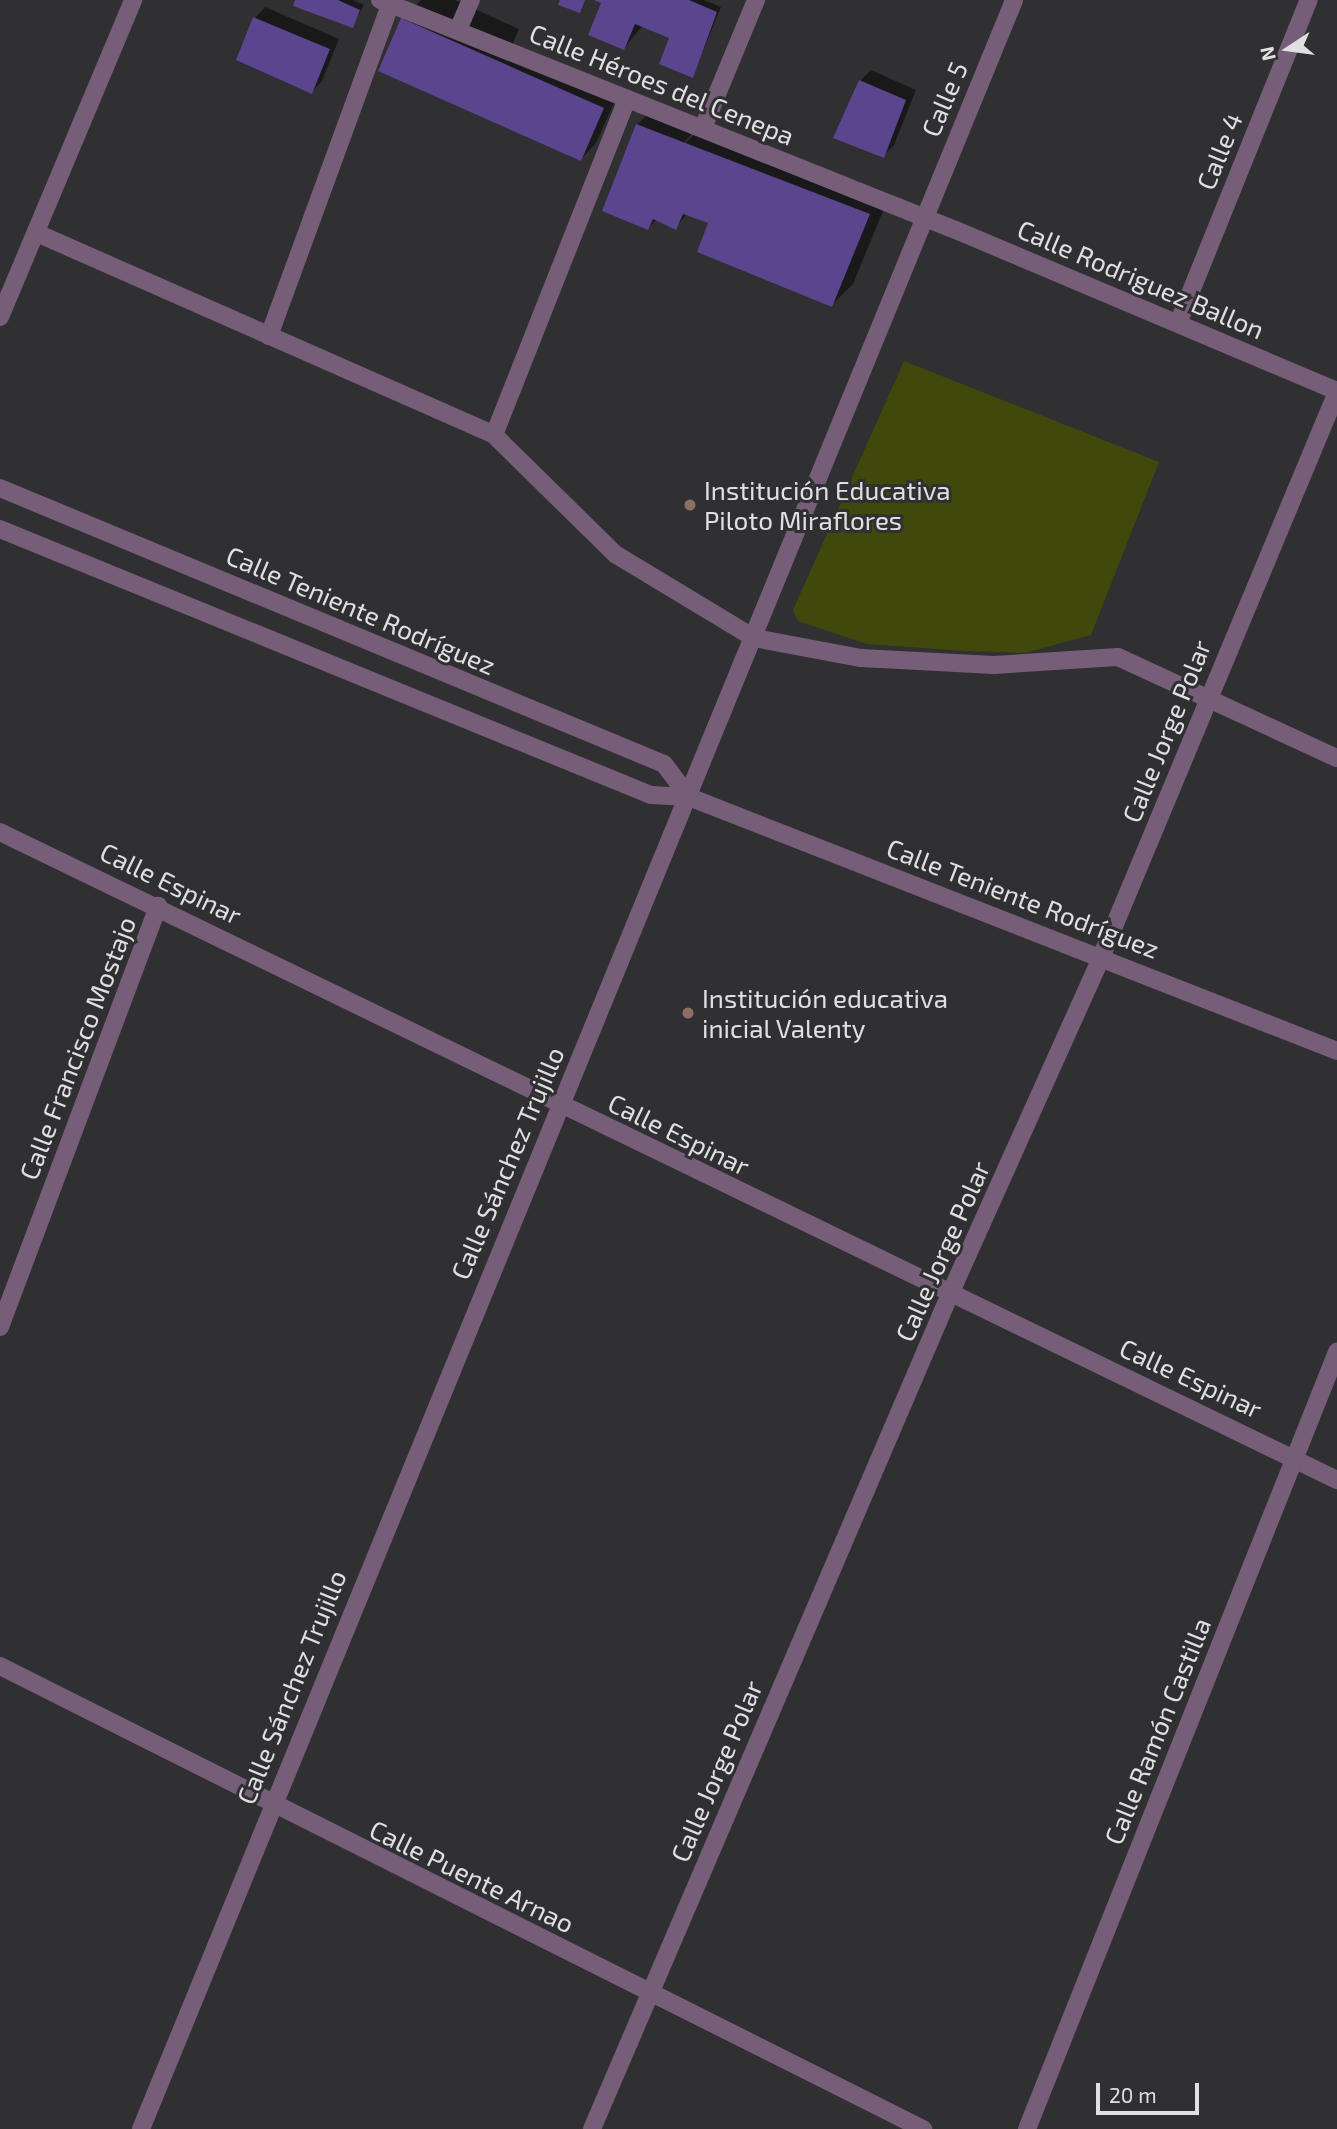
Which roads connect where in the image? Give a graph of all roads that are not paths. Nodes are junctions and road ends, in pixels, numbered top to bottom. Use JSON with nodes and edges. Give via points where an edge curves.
{"nodes":[{"id":1,"x":134,"y":0,"type":"edge"},
{"id":2,"x":471,"y":0,"type":"edge"},
{"id":3,"x":757,"y":0,"type":"edge"},
{"id":4,"x":1014,"y":0,"type":"edge"},
{"id":5,"x":1308,"y":0,"type":"edge"},
{"id":6,"x":385,"y":2,"type":"edge"},
{"id":7,"x":458,"y":30,"type":"junction"},
{"id":8,"x":627,"y":99,"type":"junction"},
{"id":9,"x":703,"y":128,"type":"junction"},
{"id":10,"x":923,"y":217,"type":"junction"},
{"id":11,"x":39,"y":234,"type":"junction"},
{"id":12,"x":0,"y":317,"type":"edge"},
{"id":13,"x":1179,"y":321,"type":"junction"},
{"id":14,"x":269,"y":336,"type":"junction"},
{"id":15,"x":1337,"y":391,"type":"edge"},
{"id":16,"x":494,"y":435,"type":"junction"},
{"id":17,"x":0,"y":488,"type":"edge"},
{"id":18,"x":0,"y":529,"type":"edge"},
{"id":19,"x":754,"y":638,"type":"junction"},
{"id":20,"x":1206,"y":701,"type":"junction"},
{"id":21,"x":1337,"y":758,"type":"edge"},
{"id":22,"x":690,"y":797,"type":"junction"},
{"id":23,"x":0,"y":832,"type":"edge"},
{"id":24,"x":158,"y":906,"type":"junction"},
{"id":25,"x":1102,"y":955,"type":"junction"},
{"id":26,"x":1337,"y":1051,"type":"edge"},
{"id":27,"x":559,"y":1105,"type":"junction"},
{"id":28,"x":950,"y":1294,"type":"junction"},
{"id":29,"x":0,"y":1327,"type":"edge"},
{"id":30,"x":1337,"y":1352,"type":"edge"},
{"id":31,"x":1295,"y":1457,"type":"junction"},
{"id":32,"x":1337,"y":1480,"type":"edge"},
{"id":33,"x":0,"y":1666,"type":"edge"},
{"id":34,"x":271,"y":1805,"type":"junction"},
{"id":35,"x":649,"y":1993,"type":"junction"},
{"id":36,"x":141,"y":2129,"type":"edge"},
{"id":37,"x":592,"y":2129,"type":"edge"},
{"id":38,"x":923,"y":2129,"type":"edge"},
{"id":39,"x":1027,"y":2129,"type":"edge"}],
"edges":[{"from":1,"to":11,"type":"street"},
{"from":2,"to":7,"type":"street"},
{"from":3,"to":9,"type":"street"},
{"from":4,"to":10,"type":"street","name":"Calle 5"},
{"from":5,"to":13,"type":"street","name":"Calle 4"},
{"from":6,"to":7,"type":"street","name":"Calle Héroes del Cenepa"},
{"from":6,"to":14,"type":"street"},
{"from":7,"to":8,"type":"street","name":"Calle Héroes del Cenepa"},
{"from":8,"to":9,"type":"street","name":"Calle Héroes del Cenepa"},
{"from":8,"to":16,"type":"street"},
{"from":9,"to":10,"type":"street","name":"Calle Héroes del Cenepa"},
{"from":10,"to":13,"type":"street","name":"Calle Rodriguez Ballon"},
{"from":10,"to":19,"type":"street","name":"Calle Sánchez Trujillo"},
{"from":11,"to":12,"type":"street"},
{"from":11,"to":14,"type":"street"},
{"from":13,"to":15,"type":"street","name":"Calle Rodriguez Ballon"},
{"from":14,"to":16,"type":"street"},
{"from":15,"to":20,"type":"street","name":"Calle Jorge Polar"},
{"from":16,"to":19,"type":"street","via":[[615,554]]},
{"from":17,"to":22,"type":"street","name":"Calle Teniente Rodríguez","via":[[664,764]]},
{"from":18,"to":22,"type":"street","name":"Calle Teniente Rodríguez","via":[[651,795]]},
{"from":19,"to":20,"type":"street","via":[[862,658],[994,665],[1107,655]]},
{"from":19,"to":22,"type":"street","name":"Calle Sánchez Trujillo"},
{"from":20,"to":21,"type":"street"},
{"from":20,"to":25,"type":"street","name":"Calle Jorge Polar"},
{"from":22,"to":25,"type":"street","name":"Calle Teniente Rodríguez"},
{"from":22,"to":27,"type":"street","name":"Calle Sánchez Trujillo"},
{"from":23,"to":24,"type":"street","name":"Calle Espinar"},
{"from":24,"to":27,"type":"street","name":"Calle Espinar"},
{"from":24,"to":29,"type":"street","name":"Calle Francisco Mostajo"},
{"from":25,"to":26,"type":"street","name":"Calle Teniente Rodríguez"},
{"from":25,"to":28,"type":"street","name":"Calle Jorge Polar"},
{"from":27,"to":28,"type":"street","name":"Calle Espinar"},
{"from":27,"to":34,"type":"street","name":"Calle Sánchez Trujillo"},
{"from":28,"to":31,"type":"street","name":"Calle Espinar"},
{"from":28,"to":35,"type":"street","name":"Calle Jorge Polar"},
{"from":30,"to":31,"type":"street","name":"Calle Ramón Castilla"},
{"from":31,"to":32,"type":"street","name":"Calle Espinar"},
{"from":31,"to":39,"type":"street","name":"Calle Ramón Castilla"},
{"from":33,"to":34,"type":"street","name":"Calle Puente Arnao"},
{"from":34,"to":35,"type":"street","name":"Calle Puente Arnao"},
{"from":34,"to":36,"type":"street","name":"Calle Sánchez Trujillo"},
{"from":35,"to":37,"type":"street","name":"Calle Jorge Polar"},
{"from":35,"to":38,"type":"street","name":"Calle Puente Arnao"}]}
